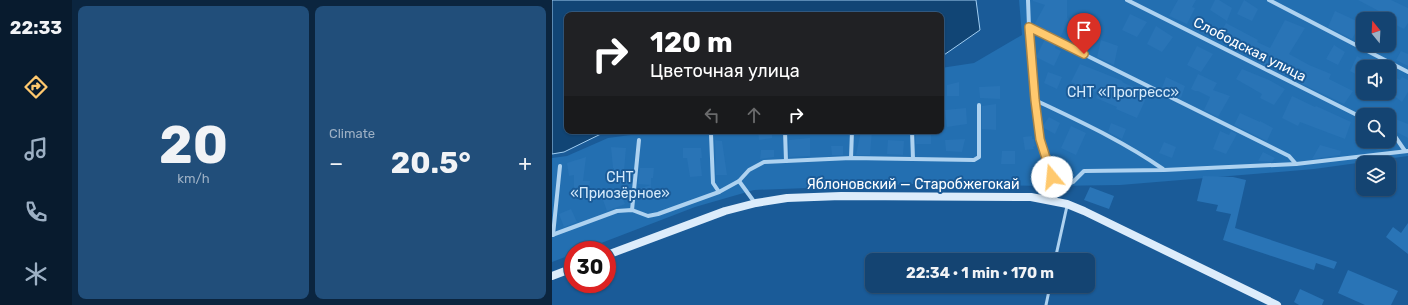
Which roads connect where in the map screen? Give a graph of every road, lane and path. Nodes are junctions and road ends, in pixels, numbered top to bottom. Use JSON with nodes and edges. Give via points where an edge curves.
{"nodes":[{"id":1,"x":1028,"y":0,"type":"edge"},
{"id":2,"x":1127,"y":0,"type":"edge"},
{"id":3,"x":1269,"y":0,"type":"edge"},
{"id":4,"x":1029,"y":27,"type":"junction"},
{"id":5,"x":1408,"y":72,"type":"edge"},
{"id":6,"x":1035,"y":100,"type":"junction"},
{"id":7,"x":979,"y":104,"type":"dead end"},
{"id":8,"x":1356,"y":114,"type":"edge"},
{"id":9,"x":711,"y":134,"type":"dead end"},
{"id":10,"x":785,"y":134,"type":"edge"},
{"id":11,"x":852,"y":134,"type":"edge"},
{"id":12,"x":912,"y":134,"type":"edge"},
{"id":13,"x":1396,"y":137,"type":"edge"},
{"id":14,"x":639,"y":140,"type":"dead end"},
{"id":15,"x":1407,"y":151,"type":"edge"},
{"id":16,"x":851,"y":158,"type":"junction"},
{"id":17,"x":913,"y":158,"type":"junction"},
{"id":18,"x":786,"y":161,"type":"junction"},
{"id":19,"x":1296,"y":164,"type":"junction"},
{"id":20,"x":560,"y":166,"type":"dead end"},
{"id":21,"x":1164,"y":170,"type":"junction"},
{"id":22,"x":739,"y":181,"type":"junction"},
{"id":23,"x":1056,"y":190,"type":"junction"},
{"id":24,"x":719,"y":192,"type":"junction"},
{"id":25,"x":1054,"y":201,"type":"junction"},
{"id":26,"x":756,"y":203,"type":"junction"},
{"id":27,"x":1067,"y":204,"type":"junction"},
{"id":28,"x":632,"y":210,"type":"junction"},
{"id":29,"x":552,"y":235,"type":"edge"},
{"id":30,"x":616,"y":252,"type":"edge"},
{"id":31,"x":1056,"y":253,"type":"edge"},
{"id":32,"x":564,"y":271,"type":"edge"},
{"id":33,"x":552,"y":276,"type":"edge"},
{"id":34,"x":1049,"y":293,"type":"edge"},
{"id":35,"x":1267,"y":303,"type":"edge"},
{"id":36,"x":1046,"y":305,"type":"edge"},
{"id":37,"x":1276,"y":305,"type":"edge"}],
"edges":[{"from":1,"to":4,"type":"street"},
{"from":2,"to":8,"type":"street","name":"Слободская улица"},
{"from":3,"to":5,"type":"street"},
{"from":4,"to":6,"type":"street"},
{"from":4,"to":19,"type":"street","via":[[1289,156]]},
{"from":6,"to":21,"type":"street","via":[[1092,127]]},
{"from":6,"to":23,"type":"street","via":[[1040,139]]},
{"from":7,"to":17,"type":"street","via":[[979,157],[974,160]]},
{"from":9,"to":24,"type":"street","via":[[713,183]]},
{"from":10,"to":18,"type":"street"},
{"from":11,"to":16,"type":"street"},
{"from":12,"to":17,"type":"street"},
{"from":13,"to":15,"type":"street"},
{"from":14,"to":28,"type":"street"},
{"from":15,"to":19,"type":"street"},
{"from":16,"to":17,"type":"street"},
{"from":16,"to":18,"type":"street"},
{"from":18,"to":22,"type":"street","via":[[764,162],[749,170]]},
{"from":19,"to":21,"type":"street"},
{"from":20,"to":29,"type":"street"},
{"from":21,"to":23,"type":"street","via":[[1084,171],[1073,182]]},
{"from":22,"to":24,"type":"street"},
{"from":22,"to":26,"type":"street"},
{"from":23,"to":25,"type":"street"},
{"from":24,"to":28,"type":"street","via":[[658,214],[648,216]]},
{"from":25,"to":26,"type":"street","name":"Яблоновский — Старобжегокай","via":[[1031,197],[840,196],[787,198]]},
{"from":25,"to":27,"type":"street","name":"Яблоновский — Старобжегокай"},
{"from":26,"to":30,"type":"street","name":"Яблоновский — Старобжегокай","via":[[725,211]]},
{"from":27,"to":31,"type":"lane"},
{"from":27,"to":35,"type":"street","name":"Яблоновский — Старобжегокай","via":[[1108,222]]},
{"from":28,"to":29,"type":"street","via":[[617,211]]},
{"from":32,"to":33,"type":"street"},
{"from":34,"to":36,"type":"lane"},
{"from":35,"to":37,"type":"street","name":"Яблоновский — Старобжегокай"}]}
